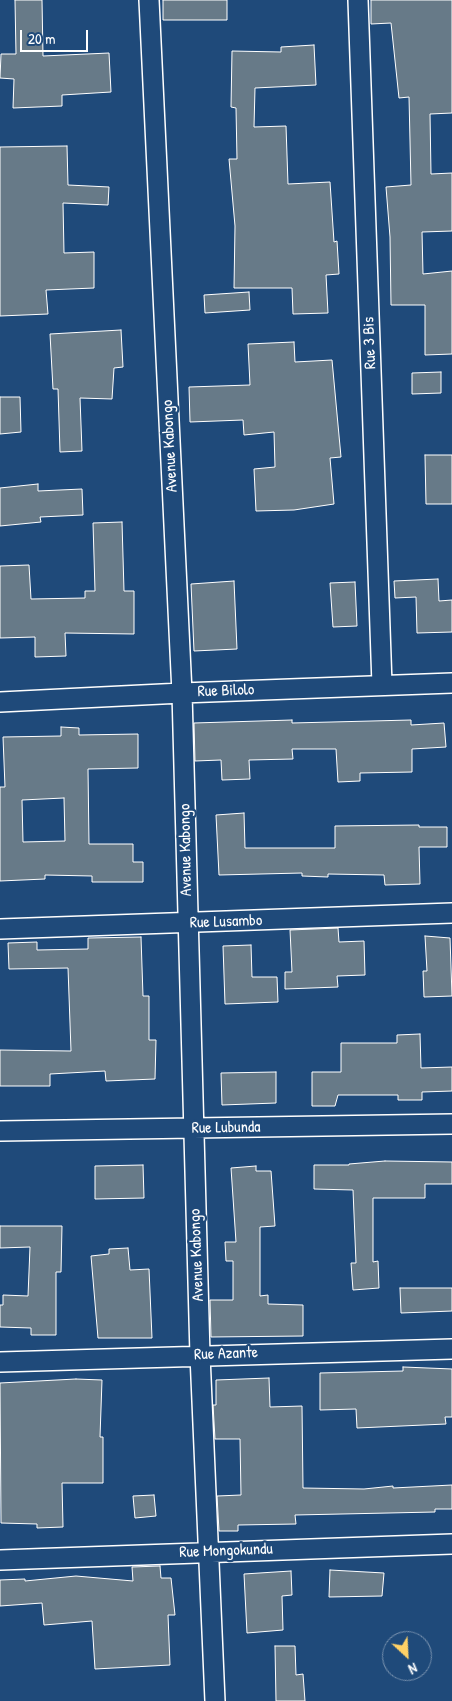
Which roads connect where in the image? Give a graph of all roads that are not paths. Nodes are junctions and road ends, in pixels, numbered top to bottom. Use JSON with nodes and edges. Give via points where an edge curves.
{"nodes":[{"id":1,"x":149,"y":0,"type":"edge"},
{"id":2,"x":358,"y":0,"type":"edge"},
{"id":3,"x":452,"y":683,"type":"edge"},
{"id":4,"x":382,"y":685,"type":"junction"},
{"id":5,"x":182,"y":693,"type":"junction"},
{"id":6,"x":0,"y":702,"type":"edge"},
{"id":7,"x":452,"y":913,"type":"edge"},
{"id":8,"x":187,"y":924,"type":"junction"},
{"id":9,"x":0,"y":928,"type":"edge"},
{"id":10,"x":452,"y":1124,"type":"edge"},
{"id":11,"x":193,"y":1129,"type":"junction"},
{"id":12,"x":0,"y":1131,"type":"edge"},
{"id":13,"x":452,"y":1348,"type":"edge"},
{"id":14,"x":200,"y":1355,"type":"junction"},
{"id":15,"x":0,"y":1362,"type":"edge"},
{"id":16,"x":452,"y":1544,"type":"edge"},
{"id":17,"x":209,"y":1551,"type":"junction"},
{"id":18,"x":0,"y":1560,"type":"edge"},
{"id":19,"x":216,"y":1701,"type":"edge"}],
"edges":[{"from":1,"to":5,"type":"street","name":"Avenue Kabongo"},
{"from":2,"to":4,"type":"street","name":"Rue 3 Bis"},
{"from":3,"to":4,"type":"street","name":"Rue Bilolo"},
{"from":4,"to":5,"type":"street","name":"Rue Bilolo"},
{"from":5,"to":6,"type":"street","name":"Rue Bilolo"},
{"from":5,"to":8,"type":"street","name":"Avenue Kabongo"},
{"from":7,"to":8,"type":"street","name":"Rue Lusambo"},
{"from":8,"to":9,"type":"street","name":"Rue Lusambo"},
{"from":8,"to":11,"type":"street","name":"Avenue Kabongo"},
{"from":10,"to":11,"type":"street","name":"Rue Lubunda"},
{"from":11,"to":12,"type":"street","name":"Rue Lubunda"},
{"from":11,"to":14,"type":"street","name":"Avenue Kabongo"},
{"from":13,"to":14,"type":"street","name":"Rue Azante"},
{"from":14,"to":15,"type":"street","name":"Rue Azante"},
{"from":14,"to":17,"type":"street","name":"Avenue Kabongo"},
{"from":16,"to":17,"type":"street","name":"Rue Mongokundu"},
{"from":17,"to":18,"type":"street","name":"Rue Mongokundu"},
{"from":17,"to":19,"type":"street","name":"Avenue Kabongo"}]}
